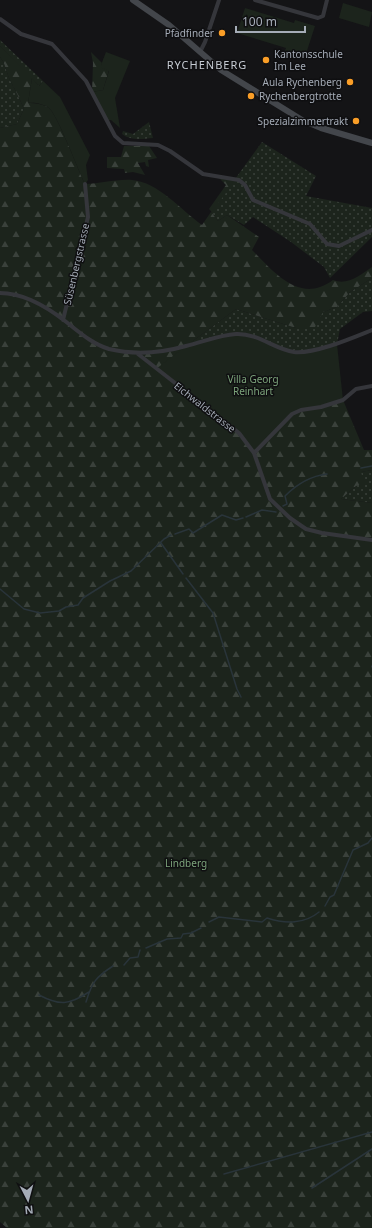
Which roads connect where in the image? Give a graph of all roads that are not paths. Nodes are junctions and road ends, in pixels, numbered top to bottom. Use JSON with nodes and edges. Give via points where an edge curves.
{"nodes":[{"id":1,"x":133,"y":0,"type":"edge"},
{"id":2,"x":219,"y":0,"type":"edge"},
{"id":3,"x":255,"y":0,"type":"edge"},
{"id":4,"x":327,"y":0,"type":"edge"},
{"id":5,"x":0,"y":19,"type":"edge"},
{"id":6,"x":200,"y":52,"type":"junction"},
{"id":7,"x":372,"y":143,"type":"edge"},
{"id":8,"x":85,"y":184,"type":"dead end"},
{"id":9,"x":372,"y":230,"type":"edge"},
{"id":10,"x":0,"y":293,"type":"edge"},
{"id":11,"x":64,"y":320,"type":"junction"},
{"id":12,"x":372,"y":330,"type":"edge"},
{"id":13,"x":138,"y":354,"type":"junction"},
{"id":14,"x":372,"y":386,"type":"edge"},
{"id":15,"x":254,"y":453,"type":"junction"},
{"id":16,"x":372,"y":540,"type":"edge"}],
"edges":[{"from":1,"to":6,"type":"street","via":[[169,25]]},
{"from":2,"to":6,"type":"street"},
{"from":3,"to":4,"type":"street","via":[[321,18]]},
{"from":5,"to":9,"type":"street","via":[[21,34],[52,44],[86,81],[115,136],[123,143],[158,145],[203,174],[239,180],[245,185],[253,200],[310,224],[327,244],[339,246]]},
{"from":6,"to":7,"type":"street","via":[[221,70],[302,120]]},
{"from":8,"to":11,"type":"street","name":"Süsenbergstrasse","via":[[88,217]]},
{"from":10,"to":11,"type":"street","via":[[22,296]]},
{"from":11,"to":13,"type":"street","via":[[85,337],[107,348]]},
{"from":12,"to":13,"type":"street","via":[[337,344],[306,351],[293,352],[252,336],[236,334]]},
{"from":13,"to":15,"type":"street","name":"Eichwaldstrasse","via":[[239,433]]},
{"from":14,"to":15,"type":"street","via":[[356,389],[343,400],[292,414]]},
{"from":15,"to":16,"type":"street","name":"Eichwaldstrasse","via":[[270,499],[290,518],[306,529]]}]}
